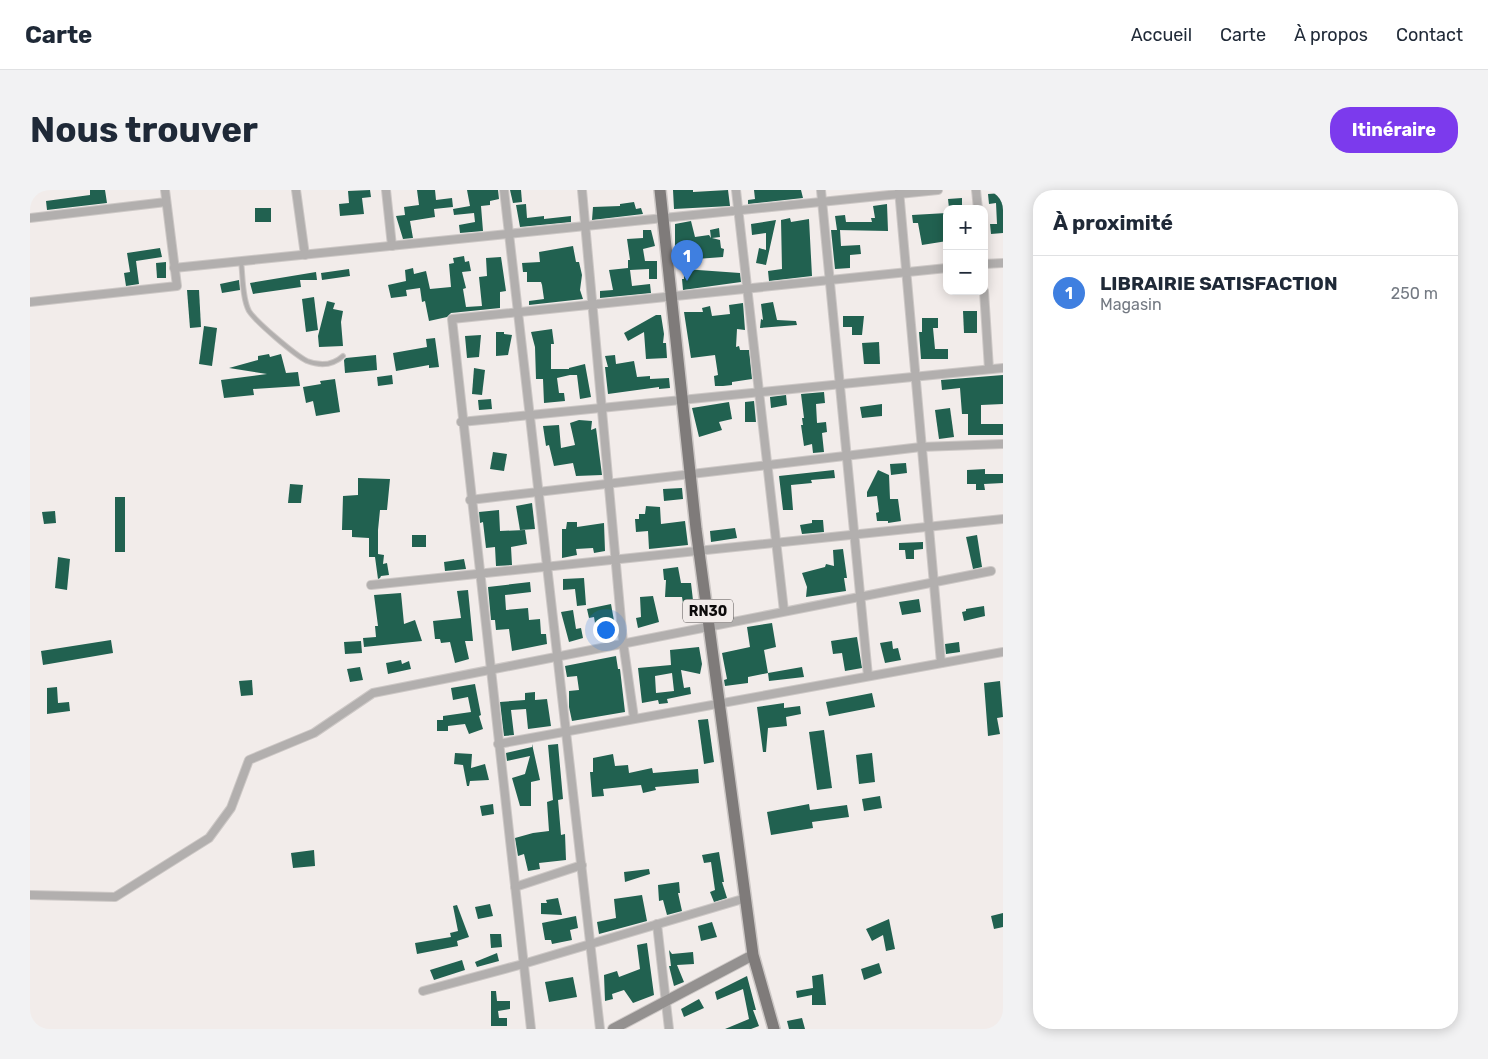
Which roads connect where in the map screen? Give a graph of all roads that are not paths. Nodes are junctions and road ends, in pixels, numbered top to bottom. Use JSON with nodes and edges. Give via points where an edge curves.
{"nodes":[{"id":1,"x":165,"y":190,"type":"edge"},
{"id":2,"x":296,"y":190,"type":"edge"},
{"id":3,"x":386,"y":190,"type":"edge"},
{"id":4,"x":504,"y":190,"type":"edge"},
{"id":5,"x":582,"y":190,"type":"edge"},
{"id":6,"x":660,"y":190,"type":"edge"},
{"id":7,"x":736,"y":190,"type":"edge"},
{"id":8,"x":821,"y":190,"type":"edge"},
{"id":9,"x":938,"y":190,"type":"edge"},
{"id":10,"x":976,"y":190,"type":"edge"},
{"id":11,"x":899,"y":192,"type":"edge"},
{"id":12,"x":166,"y":202,"type":"junction"},
{"id":13,"x":822,"y":202,"type":"junction"},
{"id":14,"x":978,"y":205,"type":"edge"},
{"id":15,"x":739,"y":210,"type":"junction"},
{"id":16,"x":30,"y":218,"type":"edge"},
{"id":17,"x":663,"y":218,"type":"junction"},
{"id":18,"x":586,"y":226,"type":"junction"},
{"id":19,"x":509,"y":234,"type":"junction"},
{"id":20,"x":392,"y":246,"type":"junction"},
{"id":21,"x":305,"y":255,"type":"junction"},
{"id":22,"x":241,"y":262,"type":"junction"},
{"id":23,"x":1003,"y":263,"type":"edge"},
{"id":24,"x":988,"y":264,"type":"edge"},
{"id":25,"x":174,"y":268,"type":"junction"},
{"id":26,"x":943,"y":268,"type":"edge"},
{"id":27,"x":907,"y":272,"type":"junction"},
{"id":28,"x":831,"y":280,"type":"junction"},
{"id":29,"x":749,"y":288,"type":"junction"},
{"id":30,"x":984,"y":295,"type":"edge"},
{"id":31,"x":673,"y":296,"type":"junction"},
{"id":32,"x":30,"y":302,"type":"edge"},
{"id":33,"x":594,"y":304,"type":"junction"},
{"id":34,"x":519,"y":312,"type":"junction"},
{"id":35,"x":343,"y":356,"type":"dead end"},
{"id":36,"x":1003,"y":368,"type":"edge"},
{"id":37,"x":989,"y":369,"type":"junction"},
{"id":38,"x":914,"y":376,"type":"junction"},
{"id":39,"x":839,"y":384,"type":"junction"},
{"id":40,"x":759,"y":392,"type":"junction"},
{"id":41,"x":682,"y":399,"type":"junction"},
{"id":42,"x":602,"y":407,"type":"junction"},
{"id":43,"x":529,"y":414,"type":"junction"},
{"id":44,"x":462,"y":422,"type":"junction"},
{"id":45,"x":1003,"y":444,"type":"edge"},
{"id":46,"x":921,"y":447,"type":"junction"},
{"id":47,"x":846,"y":456,"type":"junction"},
{"id":48,"x":768,"y":465,"type":"junction"},
{"id":49,"x":690,"y":474,"type":"junction"},
{"id":50,"x":609,"y":483,"type":"junction"},
{"id":51,"x":538,"y":492,"type":"junction"},
{"id":52,"x":470,"y":500,"type":"junction"},
{"id":53,"x":1003,"y":519,"type":"edge"},
{"id":54,"x":928,"y":527,"type":"junction"},
{"id":55,"x":854,"y":535,"type":"junction"},
{"id":56,"x":776,"y":543,"type":"junction"},
{"id":57,"x":699,"y":551,"type":"junction"},
{"id":58,"x":616,"y":560,"type":"junction"},
{"id":59,"x":547,"y":567,"type":"junction"},
{"id":60,"x":991,"y":571,"type":"dead end"},
{"id":61,"x":479,"y":574,"type":"junction"},
{"id":62,"x":933,"y":582,"type":"junction"},
{"id":63,"x":371,"y":585,"type":"dead end"},
{"id":64,"x":860,"y":596,"type":"junction"},
{"id":65,"x":784,"y":611,"type":"junction"},
{"id":66,"x":710,"y":625,"type":"junction"},
{"id":67,"x":624,"y":642,"type":"junction"},
{"id":68,"x":1003,"y":652,"type":"edge"},
{"id":69,"x":557,"y":655,"type":"junction"},
{"id":70,"x":940,"y":663,"type":"junction"},
{"id":71,"x":490,"y":669,"type":"junction"},
{"id":72,"x":868,"y":676,"type":"junction"},
{"id":73,"x":720,"y":703,"type":"junction"},
{"id":74,"x":634,"y":718,"type":"junction"},
{"id":75,"x":566,"y":730,"type":"junction"},
{"id":76,"x":498,"y":744,"type":"junction"},
{"id":77,"x":582,"y":865,"type":"junction"},
{"id":78,"x":514,"y":887,"type":"junction"},
{"id":79,"x":30,"y":895,"type":"edge"},
{"id":80,"x":746,"y":898,"type":"junction"},
{"id":81,"x":657,"y":924,"type":"junction"},
{"id":82,"x":591,"y":944,"type":"junction"},
{"id":83,"x":753,"y":955,"type":"junction"},
{"id":84,"x":523,"y":964,"type":"junction"},
{"id":85,"x":424,"y":991,"type":"dead end"},
{"id":86,"x":666,"y":1000,"type":"junction"},
{"id":87,"x":531,"y":1029,"type":"edge"},
{"id":88,"x":600,"y":1029,"type":"edge"},
{"id":89,"x":613,"y":1029,"type":"edge"},
{"id":90,"x":669,"y":1029,"type":"edge"},
{"id":91,"x":773,"y":1029,"type":"edge"}],
"edges":[{"from":1,"to":12,"type":"street"},
{"from":2,"to":21,"type":"street"},
{"from":3,"to":20,"type":"street"},
{"from":4,"to":19,"type":"street"},
{"from":5,"to":18,"type":"street"},
{"from":6,"to":17,"type":"main road","number":"RN30"},
{"from":7,"to":15,"type":"street"},
{"from":8,"to":13,"type":"street"},
{"from":9,"to":11,"type":"street"},
{"from":10,"to":14,"type":"street"},
{"from":11,"to":13,"type":"street"},
{"from":11,"to":27,"type":"street"},
{"from":12,"to":16,"type":"street"},
{"from":12,"to":25,"type":"street"},
{"from":13,"to":15,"type":"street"},
{"from":13,"to":28,"type":"street"},
{"from":15,"to":17,"type":"street"},
{"from":15,"to":29,"type":"street"},
{"from":17,"to":18,"type":"street"},
{"from":17,"to":31,"type":"main road","number":"RN30"},
{"from":18,"to":19,"type":"street"},
{"from":18,"to":33,"type":"street"},
{"from":19,"to":20,"type":"street"},
{"from":19,"to":34,"type":"street"},
{"from":20,"to":21,"type":"street"},
{"from":21,"to":22,"type":"street"},
{"from":22,"to":25,"type":"street"},
{"from":22,"to":35,"type":"lane","via":[[246,304],[257,320],[306,360],[327,364],[337,362]]},
{"from":23,"to":24,"type":"street"},
{"from":25,"to":32,"type":"street","via":[[177,286]]},
{"from":26,"to":27,"type":"street"},
{"from":27,"to":28,"type":"street"},
{"from":27,"to":38,"type":"street"},
{"from":28,"to":29,"type":"street"},
{"from":28,"to":39,"type":"street"},
{"from":29,"to":31,"type":"street"},
{"from":29,"to":40,"type":"street"},
{"from":30,"to":37,"type":"street"},
{"from":31,"to":33,"type":"street"},
{"from":31,"to":41,"type":"main road","number":"RN30"},
{"from":33,"to":34,"type":"street"},
{"from":33,"to":42,"type":"street"},
{"from":34,"to":43,"type":"street"},
{"from":34,"to":44,"type":"street","via":[[452,319]]},
{"from":36,"to":37,"type":"street"},
{"from":37,"to":38,"type":"street"},
{"from":38,"to":39,"type":"street"},
{"from":38,"to":46,"type":"street"},
{"from":39,"to":40,"type":"street"},
{"from":39,"to":47,"type":"street"},
{"from":40,"to":41,"type":"street"},
{"from":40,"to":48,"type":"street"},
{"from":41,"to":42,"type":"street"},
{"from":41,"to":49,"type":"main road","number":"RN30"},
{"from":42,"to":43,"type":"street"},
{"from":42,"to":50,"type":"street"},
{"from":43,"to":44,"type":"street"},
{"from":43,"to":51,"type":"street"},
{"from":44,"to":52,"type":"street"},
{"from":45,"to":46,"type":"street"},
{"from":46,"to":47,"type":"street"},
{"from":46,"to":54,"type":"street"},
{"from":47,"to":48,"type":"street"},
{"from":47,"to":55,"type":"street"},
{"from":48,"to":49,"type":"street"},
{"from":48,"to":56,"type":"street"},
{"from":49,"to":50,"type":"street"},
{"from":49,"to":57,"type":"main road","number":"RN30"},
{"from":50,"to":51,"type":"street"},
{"from":50,"to":58,"type":"street"},
{"from":51,"to":52,"type":"street"},
{"from":51,"to":59,"type":"street"},
{"from":52,"to":61,"type":"street"},
{"from":53,"to":54,"type":"street"},
{"from":54,"to":55,"type":"street"},
{"from":54,"to":62,"type":"street"},
{"from":55,"to":56,"type":"street"},
{"from":55,"to":64,"type":"street"},
{"from":56,"to":57,"type":"street"},
{"from":56,"to":65,"type":"street"},
{"from":57,"to":58,"type":"street"},
{"from":57,"to":66,"type":"main road","number":"RN30"},
{"from":58,"to":59,"type":"street"},
{"from":58,"to":67,"type":"street"},
{"from":59,"to":61,"type":"street"},
{"from":59,"to":69,"type":"street"},
{"from":60,"to":62,"type":"street"},
{"from":61,"to":63,"type":"street"},
{"from":61,"to":71,"type":"street"},
{"from":62,"to":64,"type":"street"},
{"from":62,"to":70,"type":"street"},
{"from":64,"to":65,"type":"street"},
{"from":64,"to":72,"type":"street"},
{"from":65,"to":66,"type":"street"},
{"from":66,"to":67,"type":"street"},
{"from":66,"to":73,"type":"main road","number":"RN30"},
{"from":67,"to":69,"type":"street"},
{"from":67,"to":74,"type":"street"},
{"from":68,"to":70,"type":"street"},
{"from":69,"to":71,"type":"street"},
{"from":69,"to":75,"type":"street"},
{"from":70,"to":72,"type":"street"},
{"from":71,"to":76,"type":"street"},
{"from":71,"to":79,"type":"street","via":[[373,692],[314,733],[250,760],[231,808],[209,838],[115,897]]},
{"from":72,"to":73,"type":"street"},
{"from":73,"to":74,"type":"street"},
{"from":73,"to":80,"type":"main road","number":"RN30"},
{"from":74,"to":75,"type":"street"},
{"from":75,"to":76,"type":"street"},
{"from":75,"to":77,"type":"street"},
{"from":76,"to":78,"type":"street"},
{"from":77,"to":78,"type":"street"},
{"from":77,"to":82,"type":"street"},
{"from":78,"to":84,"type":"street"},
{"from":80,"to":81,"type":"street"},
{"from":80,"to":83,"type":"main road","number":"RN30"},
{"from":81,"to":82,"type":"street"},
{"from":81,"to":86,"type":"street"},
{"from":82,"to":84,"type":"street"},
{"from":82,"to":88,"type":"street"},
{"from":83,"to":86,"type":"street"},
{"from":83,"to":91,"type":"main road","number":"RN30"},
{"from":84,"to":85,"type":"street"},
{"from":84,"to":87,"type":"street"},
{"from":86,"to":89,"type":"street"},
{"from":86,"to":90,"type":"street"}]}
